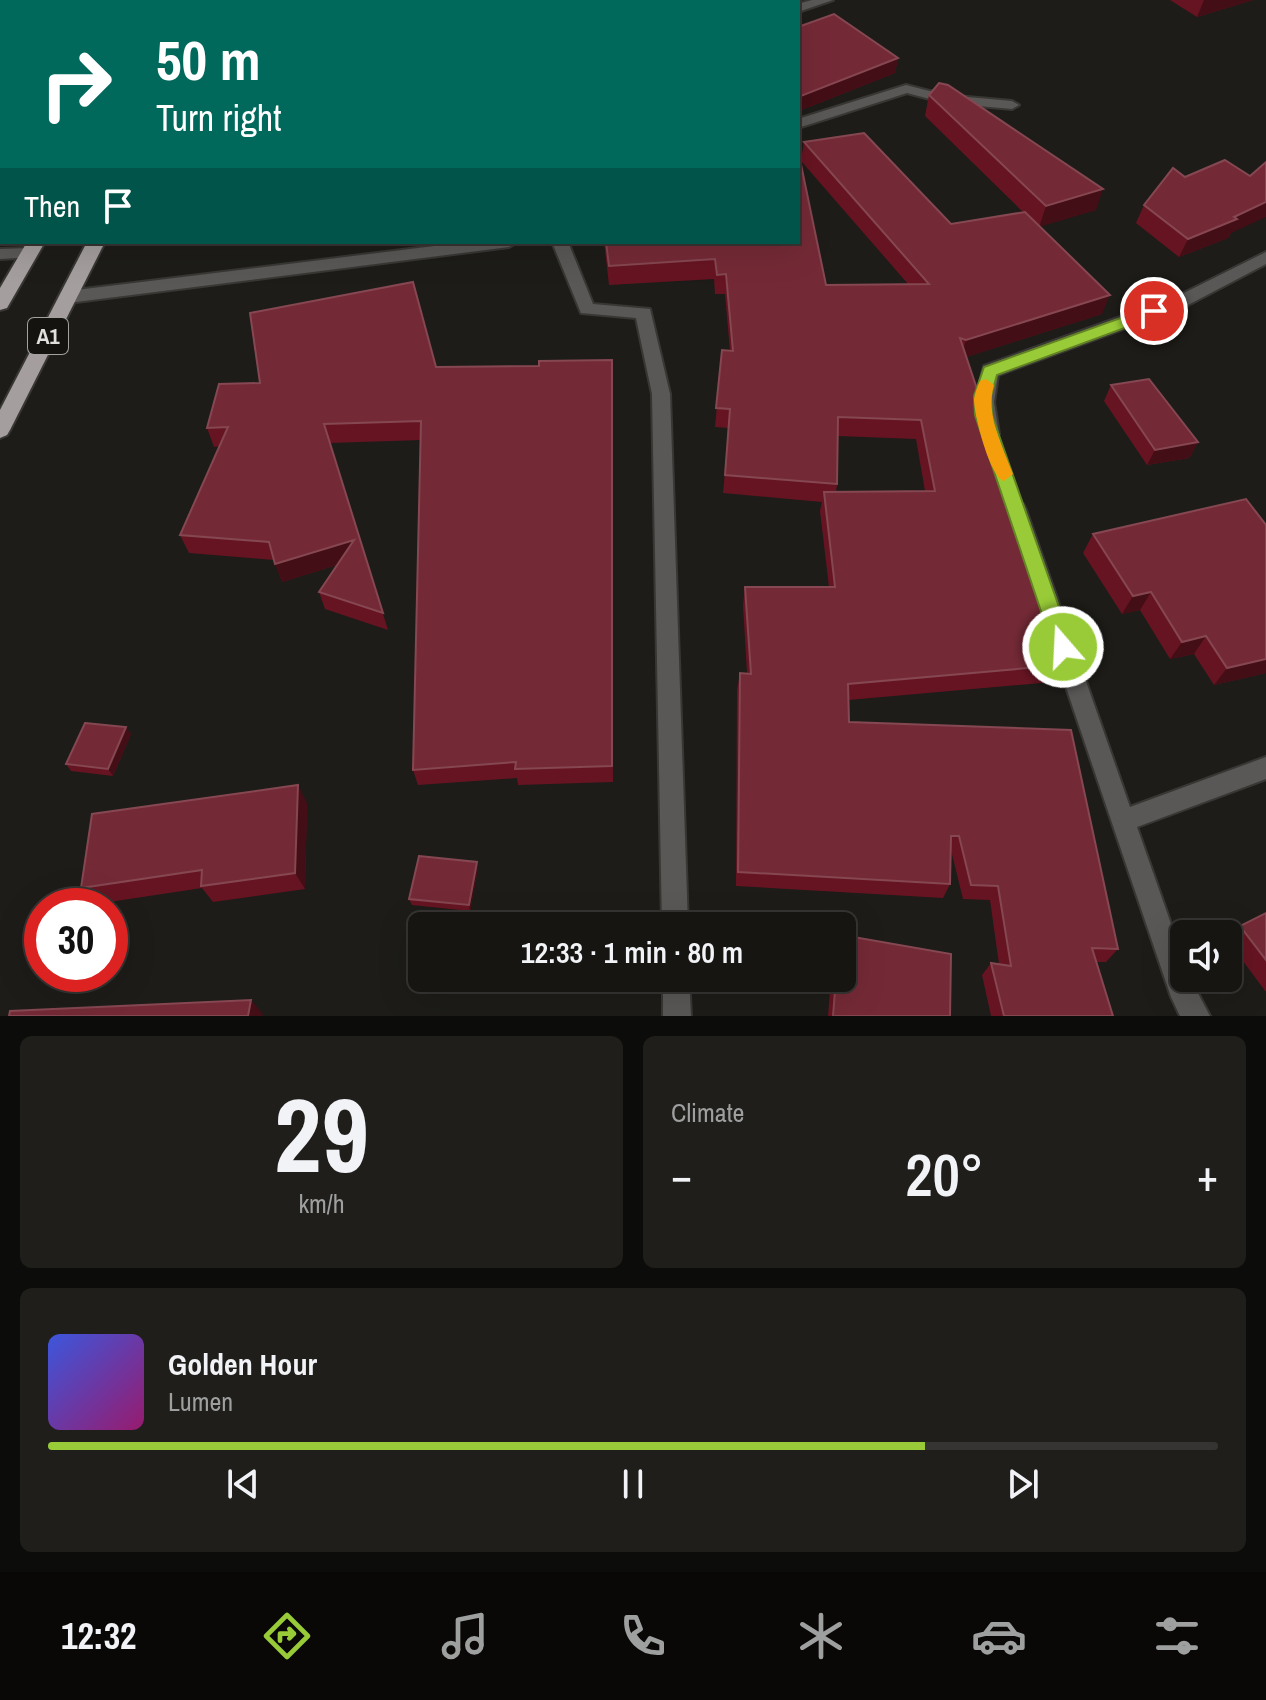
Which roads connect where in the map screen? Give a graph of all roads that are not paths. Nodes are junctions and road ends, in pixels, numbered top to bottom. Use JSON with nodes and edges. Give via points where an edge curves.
{"nodes":[{"id":1,"x":827,"y":0,"type":"edge"},
{"id":2,"x":800,"y":7,"type":"edge"},
{"id":3,"x":1012,"y":105,"type":"dead end"},
{"id":4,"x":800,"y":123,"type":"edge"},
{"id":5,"x":95,"y":244,"type":"edge"},
{"id":6,"x":493,"y":244,"type":"edge"},
{"id":7,"x":561,"y":244,"type":"edge"},
{"id":8,"x":32,"y":248,"type":"edge"},
{"id":9,"x":0,"y":254,"type":"edge"},
{"id":10,"x":1266,"y":257,"type":"edge"},
{"id":11,"x":68,"y":297,"type":"junction"},
{"id":12,"x":0,"y":304,"type":"edge"},
{"id":13,"x":0,"y":430,"type":"edge"},
{"id":14,"x":999,"y":460,"type":"edge"},
{"id":15,"x":1010,"y":491,"type":"edge"},
{"id":16,"x":1266,"y":768,"type":"edge"},
{"id":17,"x":1123,"y":821,"type":"junction"},
{"id":18,"x":675,"y":912,"type":"edge"},
{"id":19,"x":676,"y":992,"type":"edge"},
{"id":20,"x":677,"y":1016,"type":"edge"},
{"id":21,"x":1196,"y":1016,"type":"edge"}],
"edges":[{"from":1,"to":2,"type":"street"},
{"from":3,"to":4,"type":"street","via":[[945,99],[906,89]]},
{"from":5,"to":11,"type":"highway","number":"A1"},
{"from":6,"to":11,"type":"street"},
{"from":7,"to":18,"type":"street","via":[[587,309],[644,313],[661,394]]},
{"from":8,"to":9,"type":"street"},
{"from":8,"to":12,"type":"highway","number":"A1"},
{"from":10,"to":14,"type":"street","via":[[1182,301],[990,371],[984,415]]},
{"from":11,"to":13,"type":"highway","number":"A1"},
{"from":15,"to":17,"type":"street"},
{"from":16,"to":17,"type":"street"},
{"from":17,"to":21,"type":"street","via":[[1184,997]]},
{"from":19,"to":20,"type":"street"}]}
